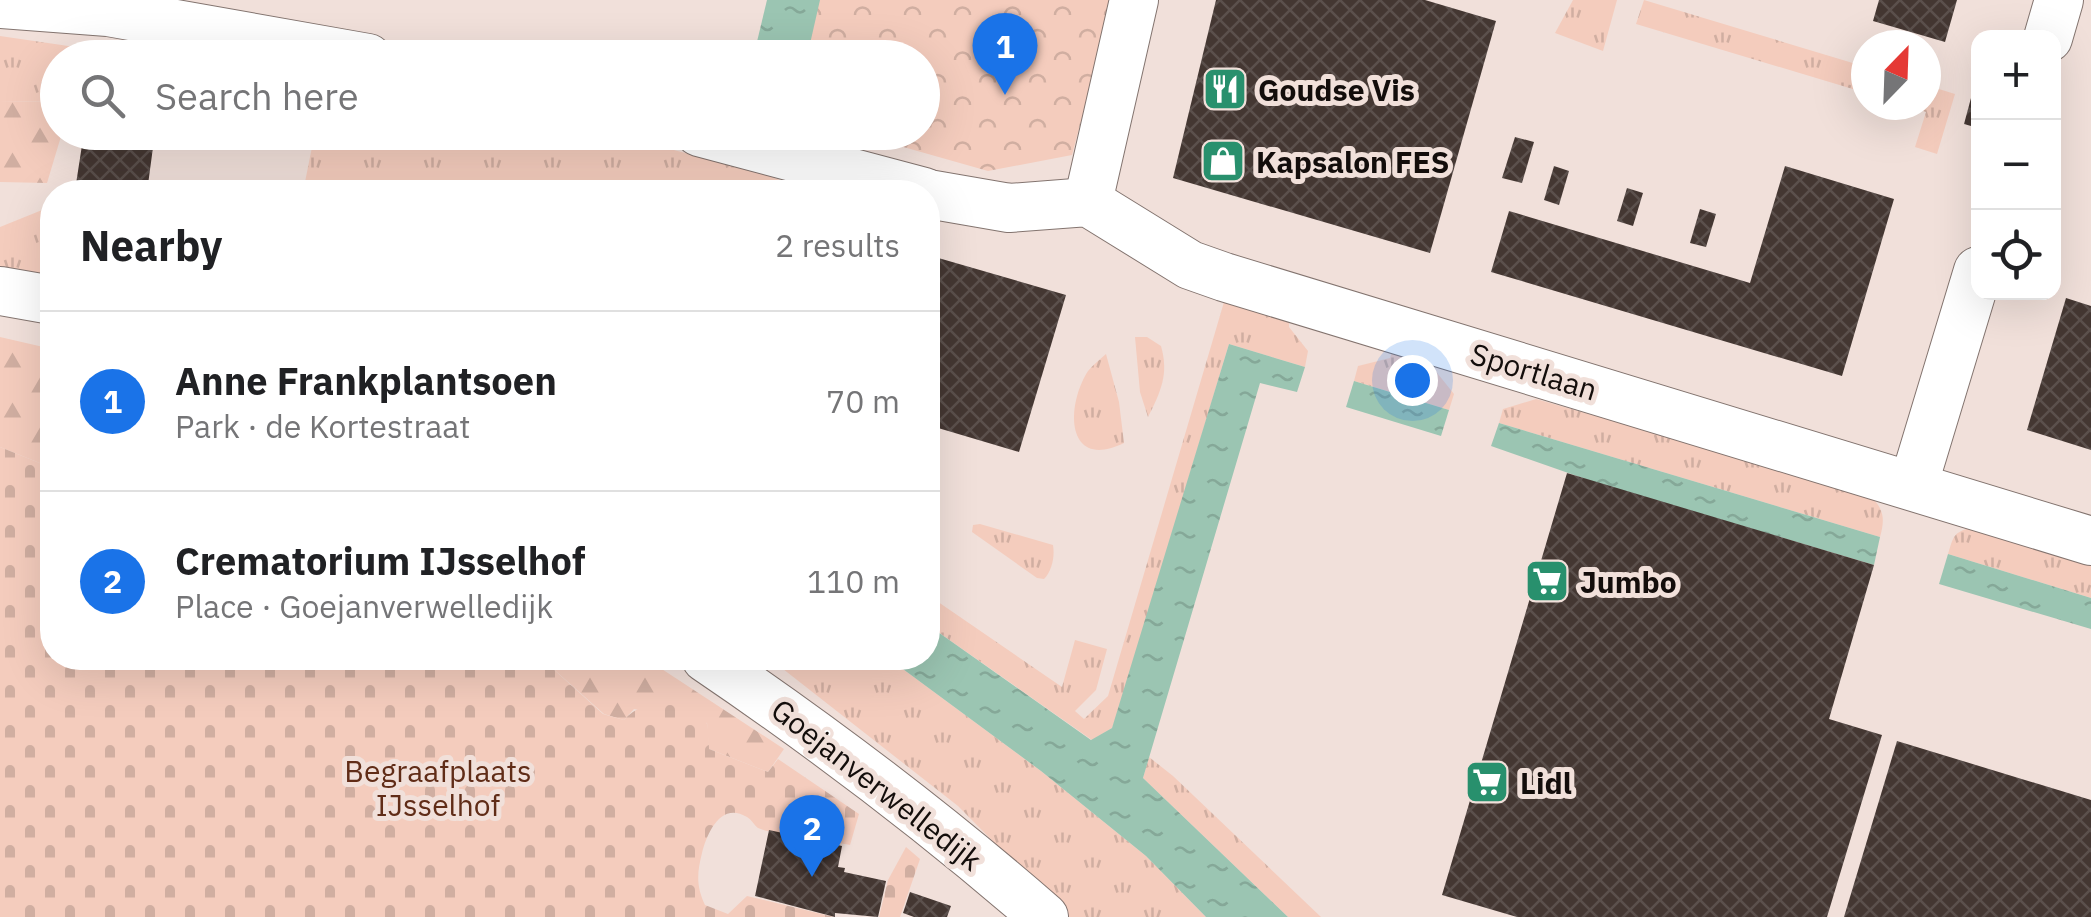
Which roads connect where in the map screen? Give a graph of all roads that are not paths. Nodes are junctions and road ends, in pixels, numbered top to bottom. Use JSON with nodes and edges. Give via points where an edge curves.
{"nodes":[{"id":1,"x":1134,"y":0,"type":"edge"},
{"id":2,"x":2059,"y":0,"type":"edge"},
{"id":3,"x":0,"y":4,"type":"edge"},
{"id":4,"x":259,"y":18,"type":"edge"},
{"id":5,"x":2050,"y":30,"type":"edge"},
{"id":6,"x":319,"y":40,"type":"edge"},
{"id":7,"x":766,"y":150,"type":"edge"},
{"id":8,"x":878,"y":180,"type":"edge"},
{"id":9,"x":940,"y":197,"type":"edge"},
{"id":10,"x":1088,"y":202,"type":"junction"},
{"id":11,"x":0,"y":291,"type":"edge"},
{"id":12,"x":1971,"y":295,"type":"edge"},
{"id":13,"x":40,"y":298,"type":"edge"},
{"id":14,"x":1914,"y":486,"type":"junction"},
{"id":15,"x":2091,"y":541,"type":"edge"},
{"id":16,"x":724,"y":670,"type":"edge"},
{"id":17,"x":1044,"y":917,"type":"edge"}],
"edges":[{"from":1,"to":10,"type":"street"},
{"from":2,"to":5,"type":"street"},
{"from":3,"to":4,"type":"street"},
{"from":4,"to":6,"type":"street"},
{"from":7,"to":8,"type":"street"},
{"from":9,"to":10,"type":"street","via":[[1009,208]]},
{"from":10,"to":14,"type":"street","name":"Sportlaan","via":[[1190,265],[1224,277]]},
{"from":11,"to":13,"type":"street"},
{"from":12,"to":14,"type":"street"},
{"from":14,"to":15,"type":"street","name":"Sportlaan"},
{"from":16,"to":17,"type":"street","name":"Goejanverwelledijk","via":[[813,730]]}]}
